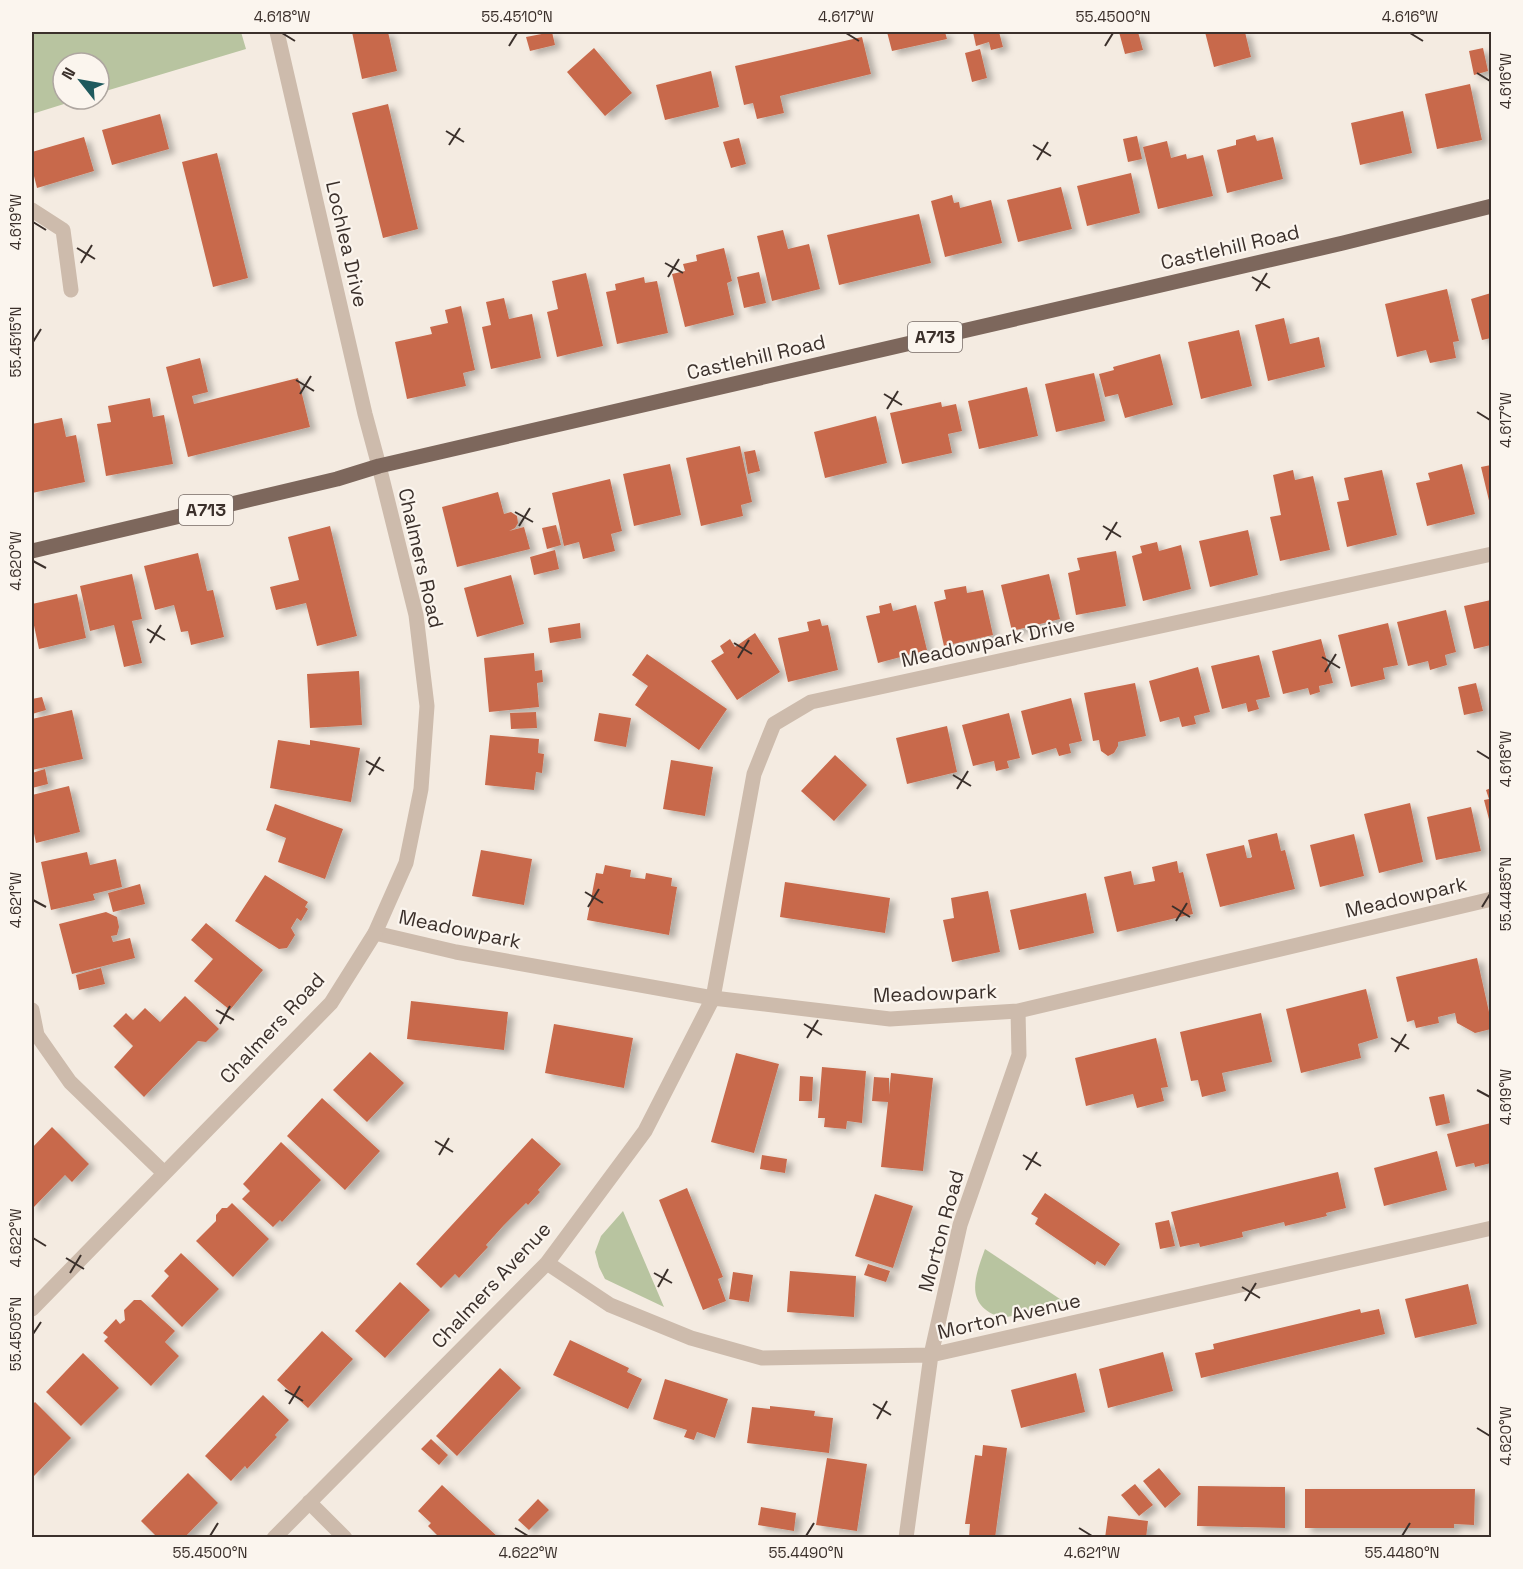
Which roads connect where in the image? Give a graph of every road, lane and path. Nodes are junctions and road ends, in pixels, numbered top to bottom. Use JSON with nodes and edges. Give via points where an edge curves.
{"nodes":[{"id":1,"x":277,"y":32,"type":"edge"},
{"id":2,"x":1491,"y":206,"type":"edge"},
{"id":3,"x":32,"y":210,"type":"edge"},
{"id":4,"x":71,"y":290,"type":"dead end"},
{"id":5,"x":379,"y":466,"type":"junction"},
{"id":6,"x":32,"y":551,"type":"edge"},
{"id":7,"x":1491,"y":554,"type":"edge"},
{"id":8,"x":1491,"y":899,"type":"edge"},
{"id":9,"x":375,"y":933,"type":"junction"},
{"id":10,"x":713,"y":998,"type":"junction"},
{"id":11,"x":32,"y":1010,"type":"edge"},
{"id":12,"x":1018,"y":1011,"type":"junction"},
{"id":13,"x":163,"y":1172,"type":"junction"},
{"id":14,"x":1491,"y":1228,"type":"edge"},
{"id":15,"x":547,"y":1263,"type":"junction"},
{"id":16,"x":32,"y":1309,"type":"edge"},
{"id":17,"x":931,"y":1355,"type":"junction"},
{"id":18,"x":309,"y":1502,"type":"junction"},
{"id":19,"x":274,"y":1538,"type":"edge"},
{"id":20,"x":345,"y":1538,"type":"edge"},
{"id":21,"x":906,"y":1538,"type":"edge"}],
"edges":[{"from":1,"to":5,"type":"street","name":"Lochlea Drive"},
{"from":2,"to":5,"type":"main road","name":"Castlehill Road","number":"A713"},
{"from":3,"to":4,"type":"street","via":[[63,230]]},
{"from":5,"to":6,"type":"main road","name":"Castlehill Road","number":"A713"},
{"from":5,"to":9,"type":"street","name":"Chalmers Road","via":[[416,615],[427,706],[421,789],[406,863]]},
{"from":7,"to":10,"type":"street","name":"Meadowpark Drive","via":[[811,702],[774,724],[754,774]]},
{"from":8,"to":12,"type":"street","name":"Meadowpark"},
{"from":9,"to":10,"type":"street","name":"Meadowpark","via":[[456,952]]},
{"from":9,"to":13,"type":"street","name":"Chalmers Road","via":[[331,1003]]},
{"from":10,"to":12,"type":"street","name":"Meadowpark","via":[[890,1019]]},
{"from":10,"to":15,"type":"street","name":"Chalmers Avenue","via":[[645,1131]]},
{"from":11,"to":13,"type":"street","via":[[37,1035],[70,1082]]},
{"from":12,"to":17,"type":"street","name":"Morton Road","via":[[1019,1055],[960,1225]]},
{"from":13,"to":16,"type":"street","name":"Chalmers Road"},
{"from":14,"to":17,"type":"street","name":"Morton Avenue"},
{"from":15,"to":17,"type":"street","name":"Morton Avenue","via":[[610,1305],[691,1338],[762,1358]]},
{"from":15,"to":18,"type":"street","name":"Chalmers Avenue"},
{"from":17,"to":21,"type":"street","name":"Morton Road"},
{"from":18,"to":19,"type":"street","name":"Chalmers Avenue"},
{"from":18,"to":20,"type":"street"}]}
